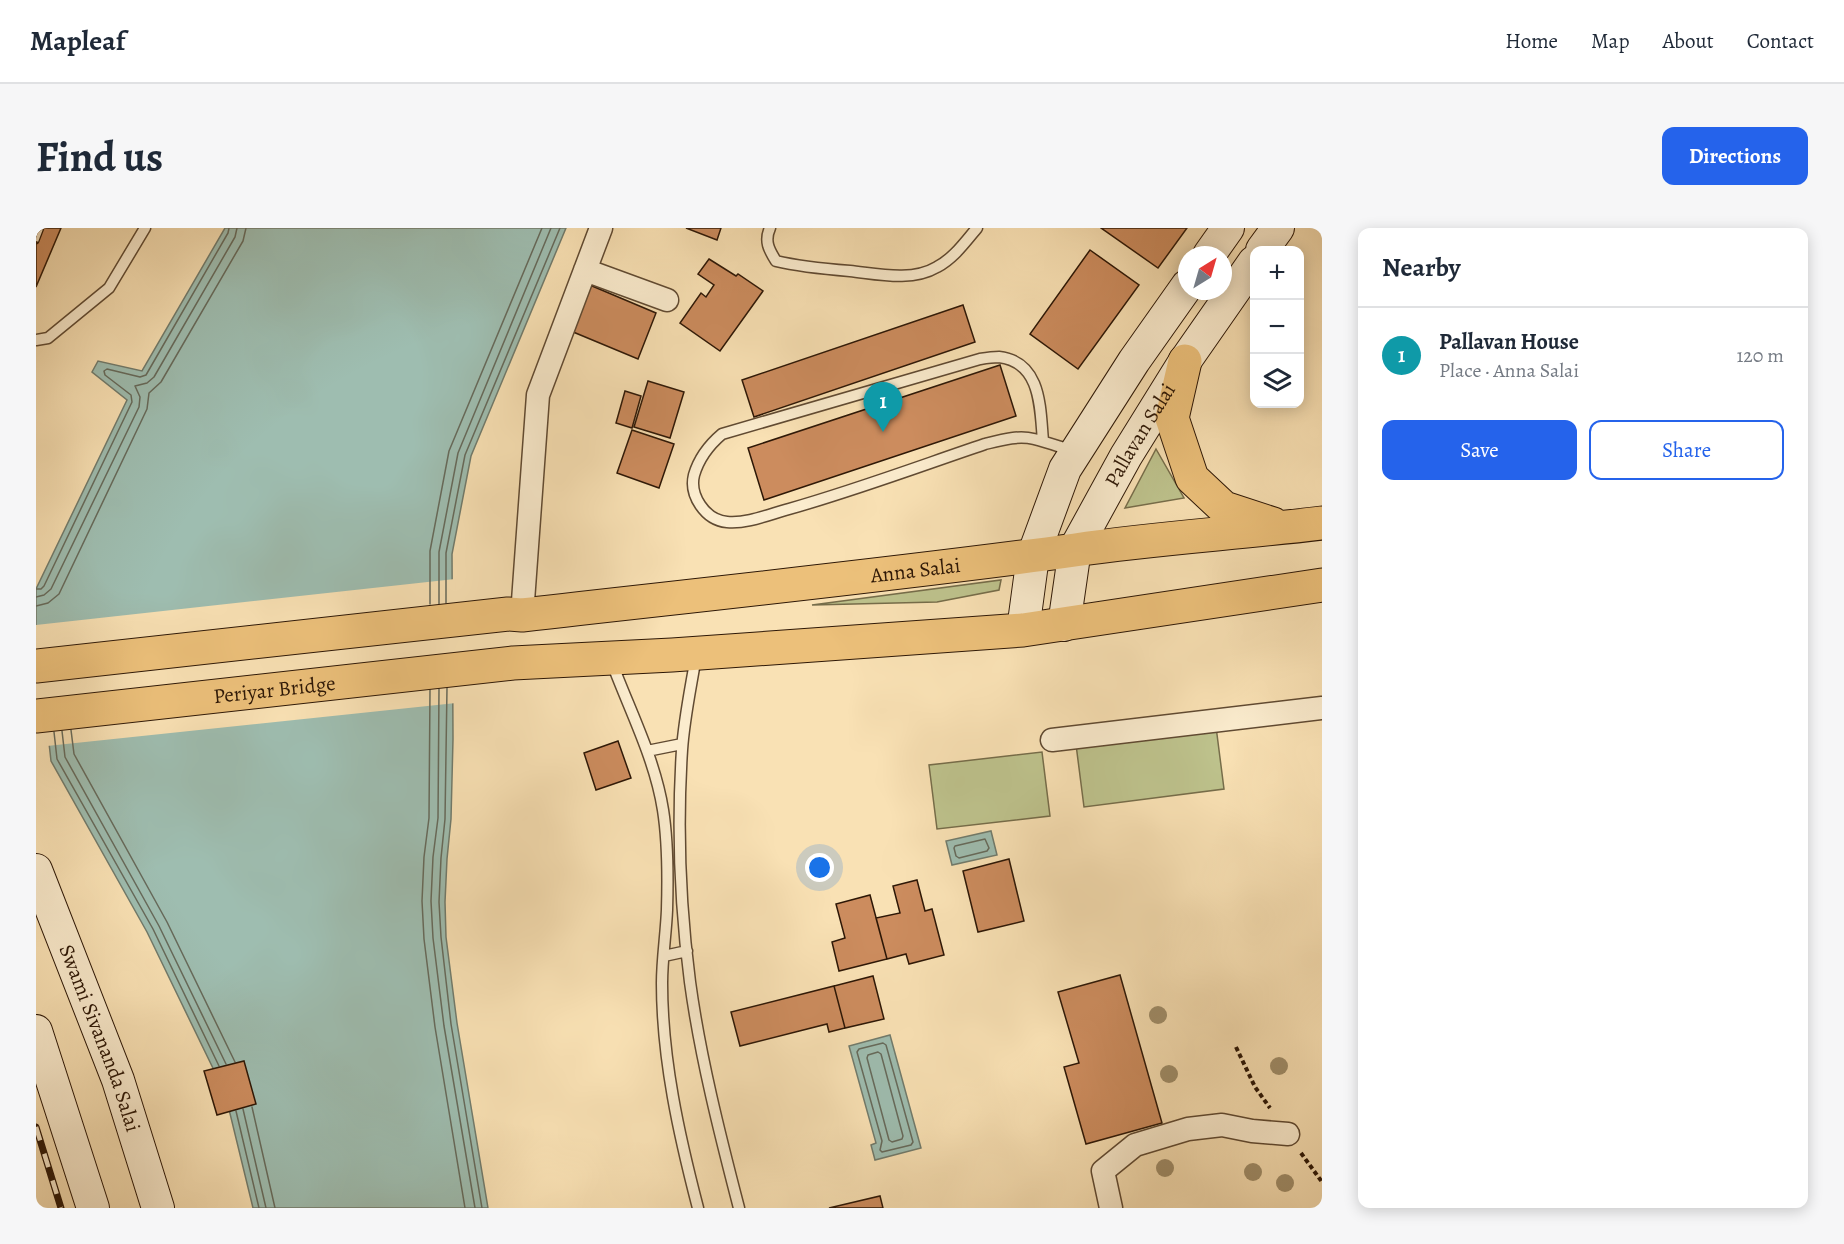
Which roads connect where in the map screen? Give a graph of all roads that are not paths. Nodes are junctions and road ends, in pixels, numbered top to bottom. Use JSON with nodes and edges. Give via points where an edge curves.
{"nodes":[{"id":1,"x":145,"y":228,"type":"edge"},
{"id":2,"x":601,"y":228,"type":"edge"},
{"id":3,"x":770,"y":228,"type":"edge"},
{"id":4,"x":977,"y":228,"type":"edge"},
{"id":5,"x":1228,"y":228,"type":"edge"},
{"id":6,"x":1278,"y":228,"type":"edge"},
{"id":7,"x":1215,"y":246,"type":"edge"},
{"id":8,"x":1265,"y":246,"type":"edge"},
{"id":9,"x":1250,"y":268,"type":"edge"},
{"id":10,"x":585,"y":270,"type":"junction"},
{"id":11,"x":1178,"y":299,"type":"edge"},
{"id":12,"x":667,"y":300,"type":"dead end"},
{"id":13,"x":36,"y":340,"type":"edge"},
{"id":14,"x":1185,"y":361,"type":"junction"},
{"id":15,"x":1043,"y":441,"type":"junction"},
{"id":16,"x":1076,"y":452,"type":"junction"},
{"id":17,"x":1322,"y":523,"type":"edge"},
{"id":18,"x":1283,"y":528,"type":"junction"},
{"id":19,"x":1075,"y":549,"type":"junction"},
{"id":20,"x":1034,"y":556,"type":"junction"},
{"id":21,"x":1322,"y":585,"type":"edge"},
{"id":22,"x":515,"y":614,"type":"junction"},
{"id":23,"x":1064,"y":625,"type":"junction"},
{"id":24,"x":1023,"y":630,"type":"junction"},
{"id":25,"x":697,"y":652,"type":"junction"},
{"id":26,"x":609,"y":658,"type":"junction"},
{"id":27,"x":36,"y":666,"type":"edge"},
{"id":28,"x":1322,"y":708,"type":"edge"},
{"id":29,"x":36,"y":716,"type":"edge"},
{"id":30,"x":1052,"y":740,"type":"dead end"},
{"id":31,"x":682,"y":744,"type":"junction"},
{"id":32,"x":647,"y":751,"type":"junction"},
{"id":33,"x":36,"y":870,"type":"edge"},
{"id":34,"x":687,"y":951,"type":"junction"},
{"id":35,"x":664,"y":956,"type":"junction"},
{"id":36,"x":36,"y":1031,"type":"edge"},
{"id":37,"x":1288,"y":1134,"type":"dead end"},
{"id":38,"x":93,"y":1208,"type":"edge"},
{"id":39,"x":158,"y":1208,"type":"edge"},
{"id":40,"x":698,"y":1208,"type":"edge"},
{"id":41,"x":740,"y":1208,"type":"edge"},
{"id":42,"x":1111,"y":1208,"type":"edge"}],
"edges":[{"from":1,"to":13,"type":"lane","via":[[108,288],[48,338]]},
{"from":2,"to":10,"type":"street"},
{"from":3,"to":4,"type":"lane","via":[[766,235],[768,250],[776,261],[899,276],[936,268],[951,258]]},
{"from":5,"to":7,"type":"main road"},
{"from":6,"to":8,"type":"main road"},
{"from":9,"to":14,"type":"main road","name":"Pallavan Salai"},
{"from":10,"to":12,"type":"street"},
{"from":10,"to":22,"type":"street","via":[[538,395]]},
{"from":11,"to":16,"type":"main road","name":"Pallavan Salai"},
{"from":14,"to":18,"type":"main road","via":[[1172,418],[1192,478],[1224,508]]},
{"from":14,"to":19,"type":"main road","name":"Pallavan Salai"},
{"from":15,"to":15,"type":"lane","via":[[1011,438],[985,444],[829,498],[750,520],[725,522],[714,518],[695,496],[694,477],[702,457],[722,434],[980,358],[1012,361],[1032,378]]},
{"from":15,"to":16,"type":"lane"},
{"from":16,"to":20,"type":"main road","name":"Pallavan Salai","via":[[1065,469]]},
{"from":17,"to":18,"type":"main road","name":"Anna Salai"},
{"from":18,"to":19,"type":"main road","name":"Anna Salai"},
{"from":19,"to":20,"type":"main road","name":"Anna Salai"},
{"from":19,"to":23,"type":"main road","name":"Pallavan Salai"},
{"from":20,"to":22,"type":"main road","name":"Anna Salai"},
{"from":20,"to":24,"type":"main road","name":"Pallavan Salai"},
{"from":21,"to":23,"type":"main road"},
{"from":22,"to":27,"type":"main road"},
{"from":23,"to":24,"type":"main road"},
{"from":24,"to":25,"type":"main road"},
{"from":25,"to":26,"type":"main road"},
{"from":25,"to":31,"type":"lane"},
{"from":26,"to":29,"type":"main road","name":"Periyar Bridge","via":[[513,663]]},
{"from":26,"to":32,"type":"lane"},
{"from":28,"to":30,"type":"street"},
{"from":31,"to":32,"type":"lane"},
{"from":31,"to":34,"type":"lane","via":[[679,832]]},
{"from":32,"to":35,"type":"lane","via":[[663,811],[668,869]]},
{"from":33,"to":39,"type":"main road","name":"Swami Sivananda Salai","via":[[118,1080]]},
{"from":34,"to":35,"type":"lane"},
{"from":34,"to":41,"type":"lane","via":[[708,1079]]},
{"from":35,"to":40,"type":"lane","via":[[663,1021],[670,1076]]},
{"from":36,"to":38,"type":"main road"},
{"from":37,"to":42,"type":"street","via":[[1222,1125],[1188,1129],[1135,1145],[1103,1171]]}]}
